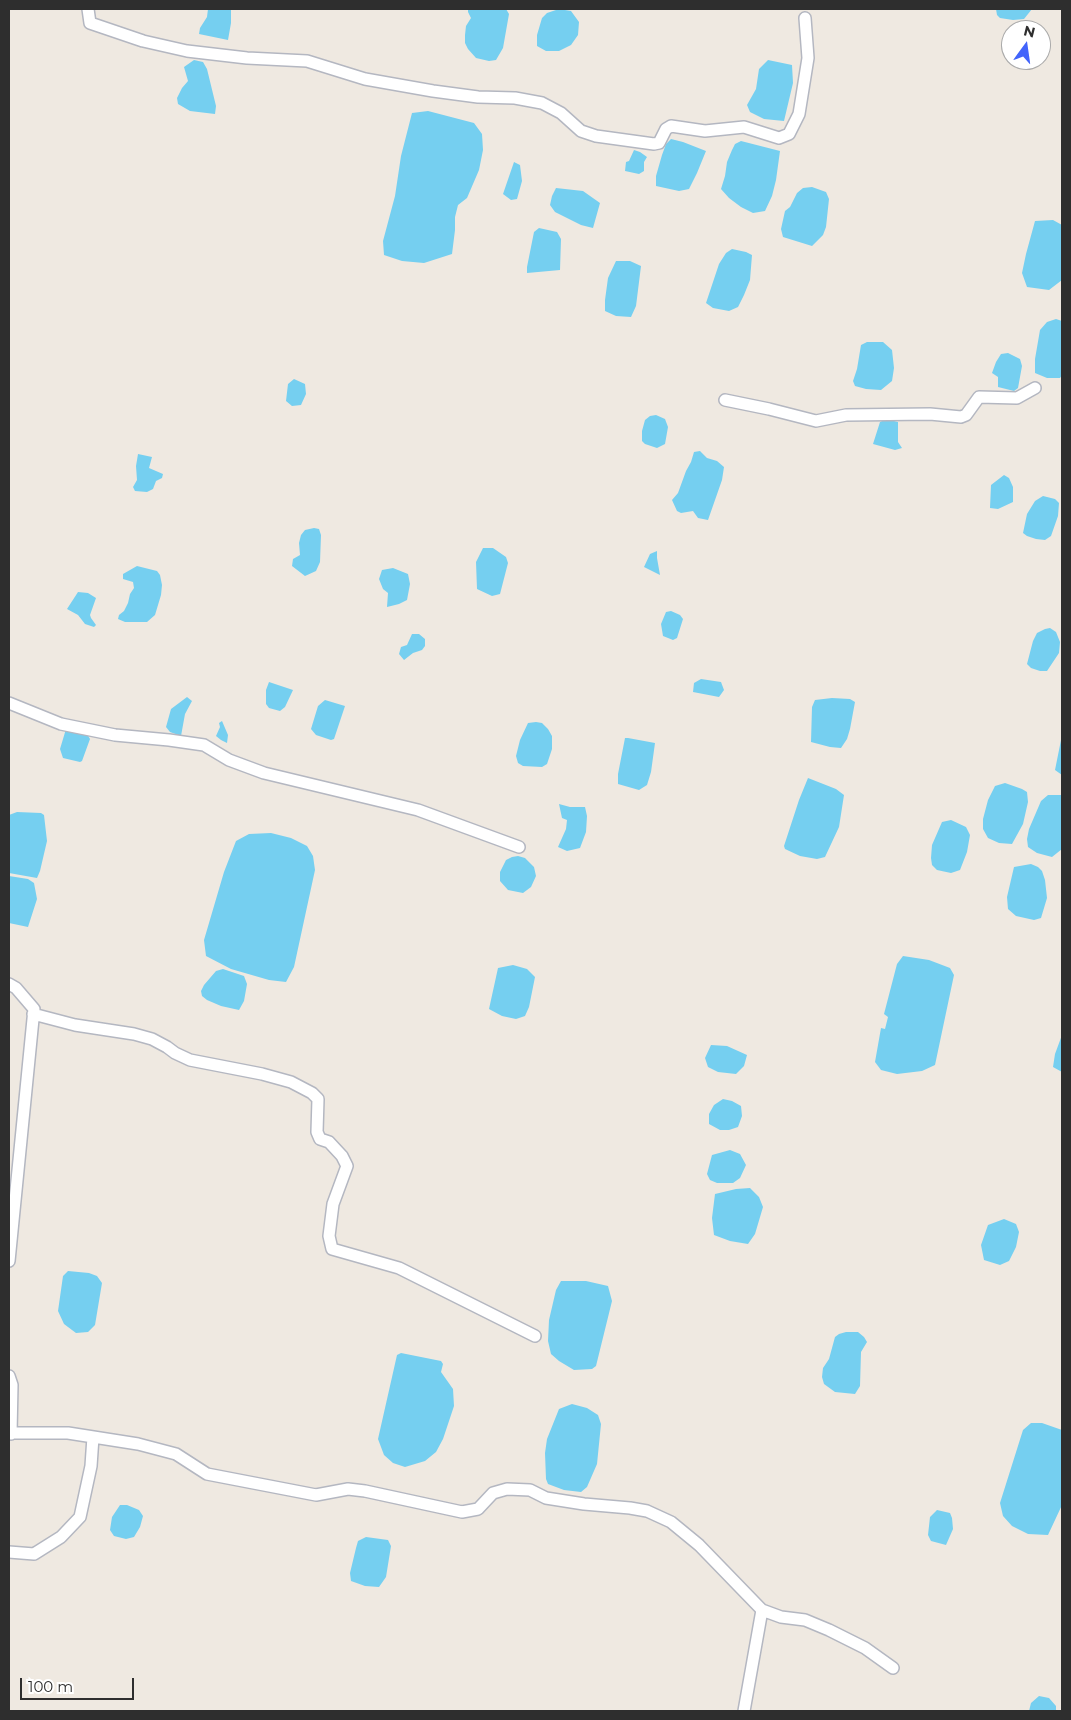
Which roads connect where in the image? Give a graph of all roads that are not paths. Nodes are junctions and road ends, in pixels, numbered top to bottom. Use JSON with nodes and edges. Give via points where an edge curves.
{"nodes":[{"id":1,"x":88,"y":9,"type":"edge"},
{"id":2,"x":805,"y":18,"type":"dead end"},
{"id":3,"x":1035,"y":388,"type":"dead end"},
{"id":4,"x":726,"y":400,"type":"dead end"},
{"id":5,"x":9,"y":703,"type":"edge"},
{"id":6,"x":519,"y":847,"type":"dead end"},
{"id":7,"x":9,"y":984,"type":"edge"},
{"id":8,"x":33,"y":1014,"type":"junction"},
{"id":9,"x":9,"y":1261,"type":"edge"},
{"id":10,"x":535,"y":1336,"type":"dead end"},
{"id":11,"x":9,"y":1376,"type":"edge"},
{"id":12,"x":10,"y":1434,"type":"edge"},
{"id":13,"x":93,"y":1437,"type":"junction"},
{"id":14,"x":9,"y":1552,"type":"edge"},
{"id":15,"x":762,"y":1610,"type":"junction"},
{"id":16,"x":893,"y":1668,"type":"dead end"},
{"id":17,"x":744,"y":1711,"type":"edge"}],
"edges":[{"from":1,"to":2,"type":"street","via":[[90,23],[144,41],[188,51],[307,61],[365,79],[433,91],[542,103],[561,113],[580,131],[654,144],[659,143],[666,129],[672,126],[705,131],[744,127],[779,138],[789,134],[799,114],[808,58]]},
{"from":3,"to":4,"type":"street","via":[[1017,398],[979,397],[966,416],[961,417],[846,415],[816,421]]},
{"from":5,"to":6,"type":"street","via":[[61,724],[115,735],[204,745],[229,760],[264,773],[418,810]]},
{"from":7,"to":8,"type":"street","via":[[34,1009]]},
{"from":8,"to":9,"type":"street"},
{"from":8,"to":10,"type":"street","via":[[68,1024],[152,1039],[190,1060],[262,1074],[291,1082],[312,1093],[318,1099],[317,1132],[320,1139],[329,1142],[347,1166],[333,1204],[329,1236],[332,1249],[399,1268]]},
{"from":11,"to":12,"type":"street","via":[[12,1385]]},
{"from":12,"to":13,"type":"street","via":[[68,1433]]},
{"from":13,"to":14,"type":"street","via":[[91,1466],[80,1517],[61,1537],[34,1554]]},
{"from":13,"to":15,"type":"street","via":[[176,1454],[213,1476],[316,1495],[348,1489],[462,1512],[478,1509],[493,1492],[514,1489],[530,1490],[546,1498],[647,1511],[671,1522],[699,1546]]},
{"from":15,"to":16,"type":"street","via":[[805,1620],[829,1630]]},
{"from":15,"to":17,"type":"street"}]}
